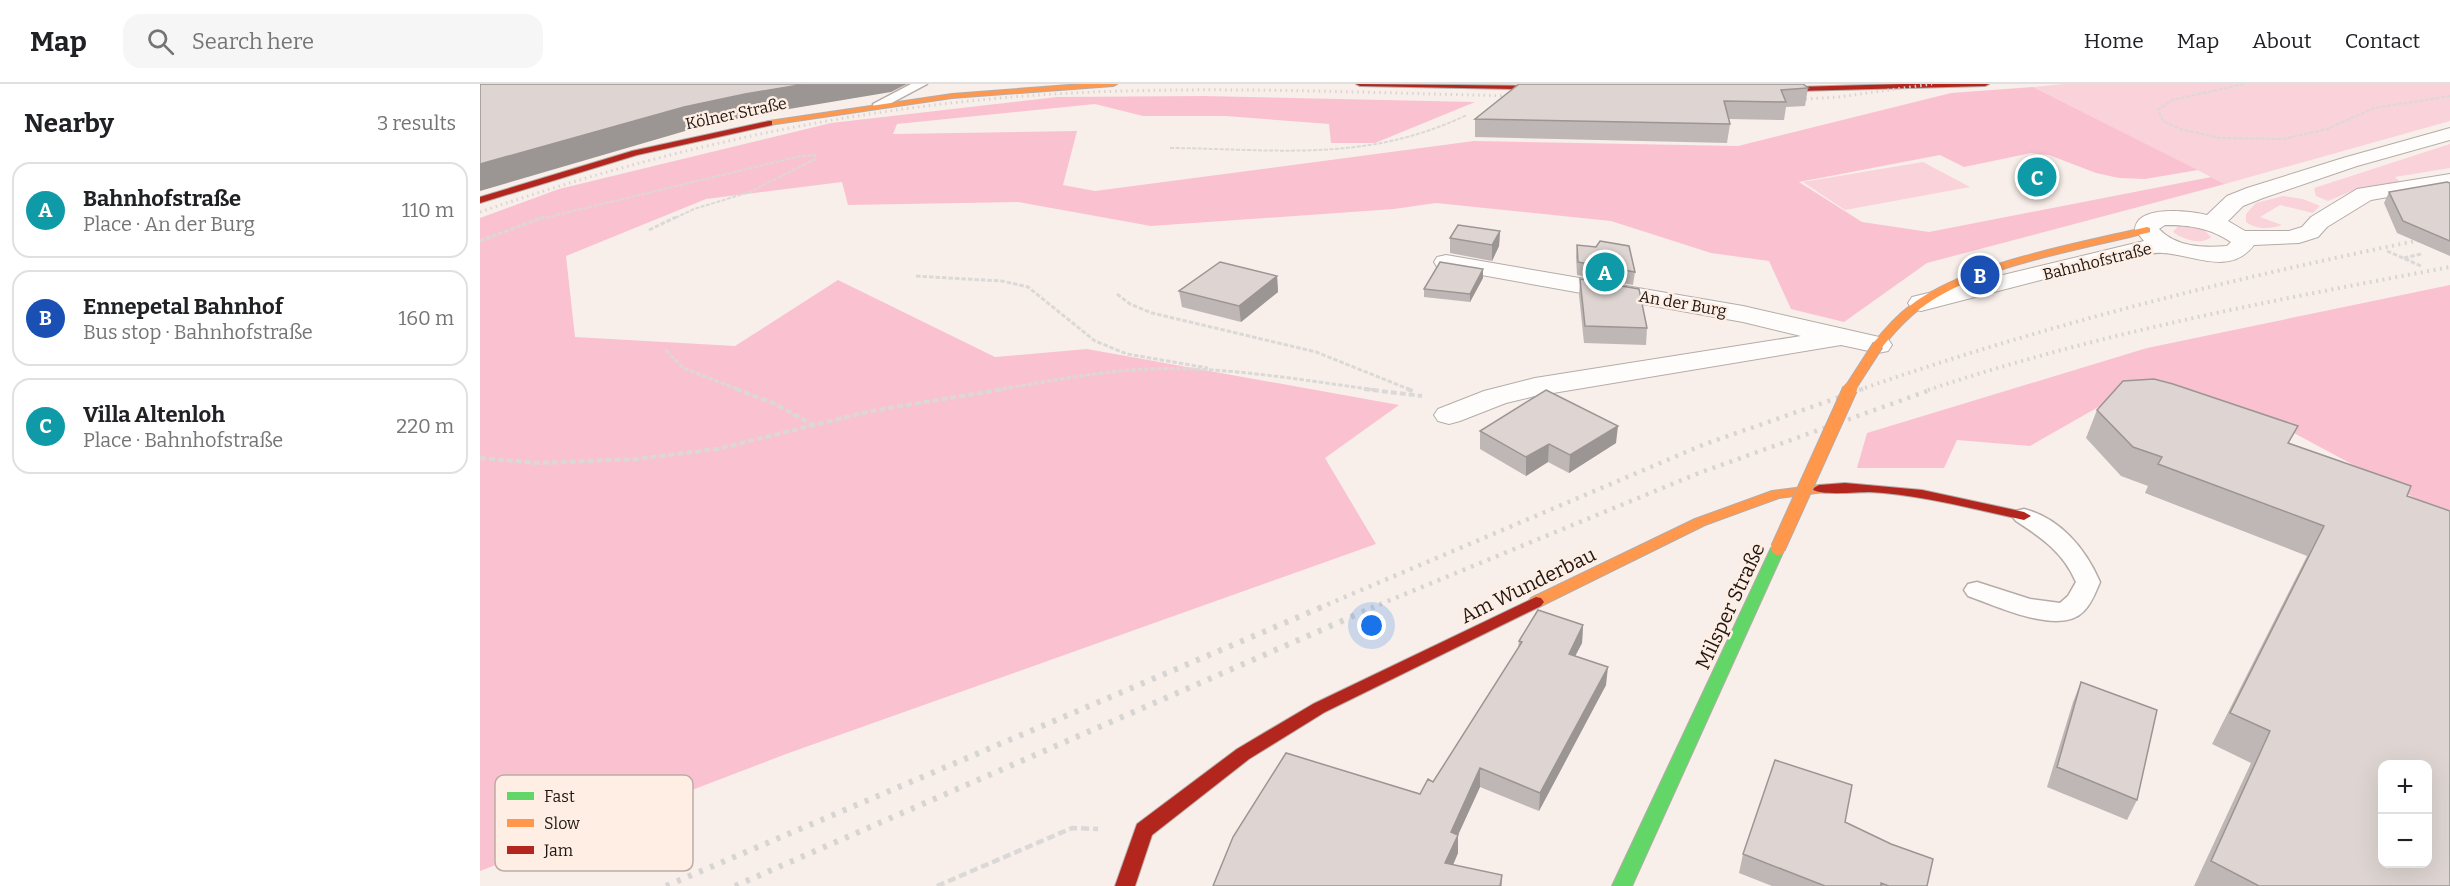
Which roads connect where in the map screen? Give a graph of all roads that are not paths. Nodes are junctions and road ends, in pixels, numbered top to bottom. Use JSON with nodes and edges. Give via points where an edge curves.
{"nodes":[{"id":1,"x":921,"y":84,"type":"edge"},
{"id":2,"x":1113,"y":84,"type":"edge"},
{"id":3,"x":1360,"y":84,"type":"edge"},
{"id":4,"x":1985,"y":84,"type":"edge"},
{"id":5,"x":1569,"y":89,"type":"edge"},
{"id":6,"x":1750,"y":90,"type":"edge"},
{"id":7,"x":879,"y":104,"type":"junction"},
{"id":8,"x":2450,"y":135,"type":"edge"},
{"id":9,"x":2450,"y":180,"type":"edge"},
{"id":10,"x":480,"y":200,"type":"edge"},
{"id":11,"x":2200,"y":220,"type":"junction"},
{"id":12,"x":2157,"y":237,"type":"junction"},
{"id":13,"x":2240,"y":238,"type":"junction"},
{"id":14,"x":1446,"y":262,"type":"edge"},
{"id":15,"x":1922,"y":303,"type":"joint"},
{"id":16,"x":1848,"y":336,"type":"junction"},
{"id":17,"x":1878,"y":345,"type":"junction"},
{"id":18,"x":1449,"y":416,"type":"road end"},
{"id":19,"x":2024,"y":516,"type":"joint"},
{"id":20,"x":1977,"y":590,"type":"dead end"},
{"id":21,"x":1125,"y":886,"type":"edge"},
{"id":22,"x":1622,"y":886,"type":"edge"}],
"edges":[{"from":1,"to":7,"type":"lane"},
{"from":2,"to":7,"type":"street","name":"Kölner Straße","via":[[1028,88]]},
{"from":3,"to":5,"type":"street"},
{"from":4,"to":6,"type":"street"},
{"from":7,"to":10,"type":"street","name":"Kölner Straße","via":[[692,139]]},
{"from":8,"to":11,"type":"street","via":[[2312,174],[2235,201]]},
{"from":9,"to":13,"type":"street","via":[[2365,194],[2304,235]]},
{"from":11,"to":12,"type":"street","name":"Bahnhofstraße","via":[[2162,218],[2147,224]]},
{"from":11,"to":13,"type":"street"},
{"from":12,"to":13,"type":"street","name":"Bahnhofstraße","via":[[2196,253],[2225,254],[2242,248]]},
{"from":12,"to":15,"type":"street","name":"Bahnhofstraße","via":[[2129,250]]},
{"from":14,"to":16,"type":"street","name":"An der Burg"},
{"from":15,"to":17,"type":"street","name":"Bahnhofstraße"},
{"from":16,"to":17,"type":"street"},
{"from":16,"to":18,"type":"street","via":[[1534,387]]},
{"from":17,"to":22,"type":"street","name":"Milsper Straße","bridge":true,"via":[[1846,396]]},
{"from":19,"to":20,"type":"lane","via":[[2057,537],[2079,559],[2088,582],[2074,606],[2062,612],[2045,612]]},
{"from":19,"to":21,"type":"street","name":"Am Wunderbau","via":[[1896,490],[1839,487],[1777,494],[1700,522],[1319,708],[1243,754],[1144,830]]}]}
